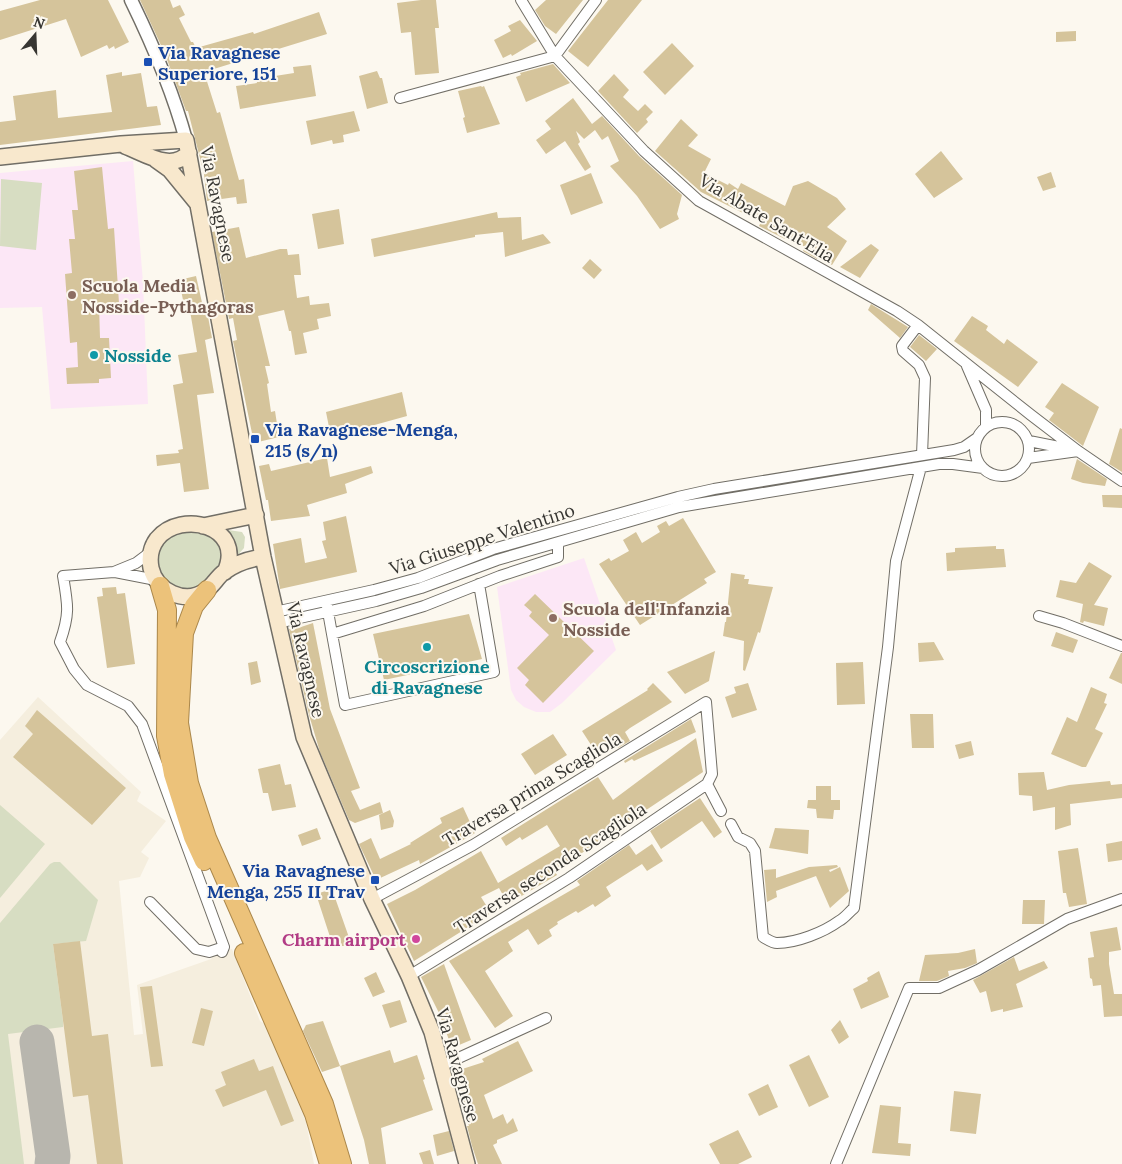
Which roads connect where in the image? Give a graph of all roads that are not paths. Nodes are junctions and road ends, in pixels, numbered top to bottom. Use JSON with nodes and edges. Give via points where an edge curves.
{"nodes":[{"id":1,"x":131,"y":0,"type":"edge"},
{"id":2,"x":521,"y":0,"type":"edge"},
{"id":3,"x":596,"y":0,"type":"edge"},
{"id":4,"x":555,"y":56,"type":"junction"},
{"id":5,"x":400,"y":98,"type":"dead end"},
{"id":6,"x":121,"y":144,"type":"junction"},
{"id":7,"x":188,"y":147,"type":"junction"},
{"id":8,"x":151,"y":157,"type":"junction"},
{"id":9,"x":0,"y":158,"type":"edge"},
{"id":10,"x":200,"y":208,"type":"junction"},
{"id":11,"x":918,"y":326,"type":"junction"},
{"id":12,"x":966,"y":365,"type":"junction"},
{"id":13,"x":986,"y":410,"type":"junction"},
{"id":14,"x":1001,"y":422,"type":"junction"},
{"id":15,"x":986,"y":427,"type":"junction"},
{"id":16,"x":977,"y":438,"type":"junction"},
{"id":17,"x":1028,"y":441,"type":"junction"},
{"id":18,"x":1078,"y":451,"type":"junction"},
{"id":19,"x":922,"y":455,"type":"junction"},
{"id":20,"x":1028,"y":458,"type":"junction"},
{"id":21,"x":921,"y":467,"type":"junction"},
{"id":22,"x":983,"y":468,"type":"junction"},
{"id":23,"x":1122,"y":480,"type":"edge"},
{"id":24,"x":699,"y":498,"type":"junction"},
{"id":25,"x":256,"y":515,"type":"junction"},
{"id":26,"x":203,"y":526,"type":"junction"},
{"id":27,"x":558,"y":543,"type":"junction"},
{"id":28,"x":152,"y":550,"type":"junction"},
{"id":29,"x":263,"y":557,"type":"junction"},
{"id":30,"x":114,"y":572,"type":"junction"},
{"id":31,"x":224,"y":572,"type":"junction"},
{"id":32,"x":158,"y":583,"type":"junction"},
{"id":33,"x":479,"y":584,"type":"junction"},
{"id":34,"x":207,"y":590,"type":"junction"},
{"id":35,"x":328,"y":607,"type":"junction"},
{"id":36,"x":1039,"y":616,"type":"dead end"},
{"id":37,"x":276,"y":618,"type":"junction"},
{"id":38,"x":332,"y":634,"type":"junction"},
{"id":39,"x":1122,"y":646,"type":"edge"},
{"id":40,"x":707,"y":784,"type":"junction"},
{"id":41,"x":721,"y":811,"type":"dead end"},
{"id":42,"x":731,"y":824,"type":"dead end"},
{"id":43,"x":372,"y":899,"type":"junction"},
{"id":44,"x":1122,"y":899,"type":"edge"},
{"id":45,"x":150,"y":902,"type":"dead end"},
{"id":46,"x":409,"y":976,"type":"junction"},
{"id":47,"x":546,"y":1018,"type":"dead end"},
{"id":48,"x":442,"y":1066,"type":"junction"},
{"id":49,"x":329,"y":1164,"type":"edge"},
{"id":50,"x":342,"y":1164,"type":"edge"},
{"id":51,"x":467,"y":1164,"type":"edge"},
{"id":52,"x":836,"y":1164,"type":"edge"}],
"edges":[{"from":1,"to":7,"type":"street","via":[[180,117]]},
{"from":2,"to":4,"type":"street","name":"Via Abate Sant'Elia"},
{"from":3,"to":4,"type":"street"},
{"from":4,"to":5,"type":"street"},
{"from":4,"to":11,"type":"street","name":"Via Abate Sant'Elia","via":[[644,151],[699,200],[897,311]]},
{"from":6,"to":7,"type":"main road"},
{"from":6,"to":8,"type":"main road"},
{"from":6,"to":9,"type":"main road"},
{"from":7,"to":8,"type":"main road","via":[[182,160],[170,163]]},
{"from":7,"to":10,"type":"main road","name":"Via Ravagnese"},
{"from":8,"to":10,"type":"main road","via":[[170,170]]},
{"from":10,"to":25,"type":"main road","name":"Via Ravagnese"},
{"from":11,"to":12,"type":"street","name":"Via Abate Sant'Elia"},
{"from":11,"to":19,"type":"street","via":[[902,346],[903,351],[919,365],[925,378]]},
{"from":12,"to":13,"type":"street","name":"Via Abate Sant'Elia"},
{"from":12,"to":18,"type":"street","name":"Via Abate Sant'Elia"},
{"from":13,"to":14,"type":"street","name":"Via Abate Sant'Elia"},
{"from":13,"to":15,"type":"street","name":"Via Abate Sant'Elia"},
{"from":14,"to":15,"type":"street"},
{"from":14,"to":17,"type":"street","via":[[1018,427]]},
{"from":15,"to":16,"type":"street"},
{"from":16,"to":19,"type":"street","name":"Via Giuseppe Valentino","via":[[964,446]]},
{"from":16,"to":22,"type":"street","via":[[975,449]]},
{"from":17,"to":18,"type":"street","name":"Via Abate Sant'Elia"},
{"from":17,"to":20,"type":"street"},
{"from":18,"to":20,"type":"street"},
{"from":18,"to":23,"type":"street","name":"Via Abate Sant'Elia"},
{"from":19,"to":24,"type":"street","name":"Via Giuseppe Valentino"},
{"from":20,"to":22,"type":"street","via":[[1014,474],[992,474]]},
{"from":21,"to":22,"type":"street","name":"Via Giuseppe Valentino","via":[[953,464]]},
{"from":21,"to":24,"type":"street","name":"Via Giuseppe Valentino"},
{"from":21,"to":42,"type":"street","via":[[896,561],[854,908],[824,931],[776,943],[767,940],[763,937],[755,851],[750,843],[738,837]]},
{"from":24,"to":27,"type":"street","name":"Via Giuseppe Valentino"},
{"from":24,"to":35,"type":"street","name":"Via Giuseppe Valentino","via":[[493,549]]},
{"from":25,"to":26,"type":"main road"},
{"from":25,"to":29,"type":"main road","name":"Via Ravagnese"},
{"from":26,"to":28,"type":"main road","via":[[174,527],[156,540]]},
{"from":26,"to":31,"type":"main road","via":[[218,531],[227,542],[229,562]]},
{"from":27,"to":33,"type":"street","via":[[558,557]]},
{"from":27,"to":35,"type":"street","name":"Via Giuseppe Valentino","via":[[496,560],[421,588]]},
{"from":28,"to":30,"type":"street","via":[[136,563]]},
{"from":28,"to":32,"type":"main road","via":[[150,562]]},
{"from":29,"to":31,"type":"main road","via":[[245,560]]},
{"from":29,"to":37,"type":"main road","name":"Via Ravagnese"},
{"from":30,"to":32,"type":"street"},
{"from":30,"to":45,"type":"street","via":[[63,576],[68,606],[60,642],[74,669],[87,685],[128,706],[142,724],[223,949],[209,952],[196,949]]},
{"from":31,"to":34,"type":"main road"},
{"from":32,"to":34,"type":"main road","via":[[176,595],[187,596]]},
{"from":32,"to":49,"type":"highway","via":[[166,610],[166,736],[173,774],[193,837],[314,1114]]},
{"from":33,"to":38,"type":"street","via":[[424,606]]},
{"from":33,"to":38,"type":"street","via":[[494,672],[345,705]]},
{"from":34,"to":50,"type":"highway","via":[[194,606],[184,633],[179,723],[189,782],[207,838],[324,1104]]},
{"from":35,"to":37,"type":"street","name":"Via Giuseppe Valentino"},
{"from":35,"to":38,"type":"street"},
{"from":36,"to":39,"type":"street"},
{"from":37,"to":43,"type":"main road","name":"Via Ravagnese","via":[[304,737]]},
{"from":40,"to":41,"type":"street"},
{"from":40,"to":43,"type":"street","name":"Traversa prima Scagliola","via":[[712,774],[706,702],[474,845]]},
{"from":40,"to":46,"type":"street","name":"Traversa seconda Scagliola","via":[[569,878]]},
{"from":43,"to":46,"type":"main road","name":"Via Ravagnese"},
{"from":44,"to":52,"type":"street","via":[[1066,919],[978,970],[939,988],[909,988]]},
{"from":46,"to":48,"type":"main road","name":"Via Ravagnese"},
{"from":47,"to":48,"type":"street"},
{"from":48,"to":51,"type":"main road","name":"Via Ravagnese"}]}
